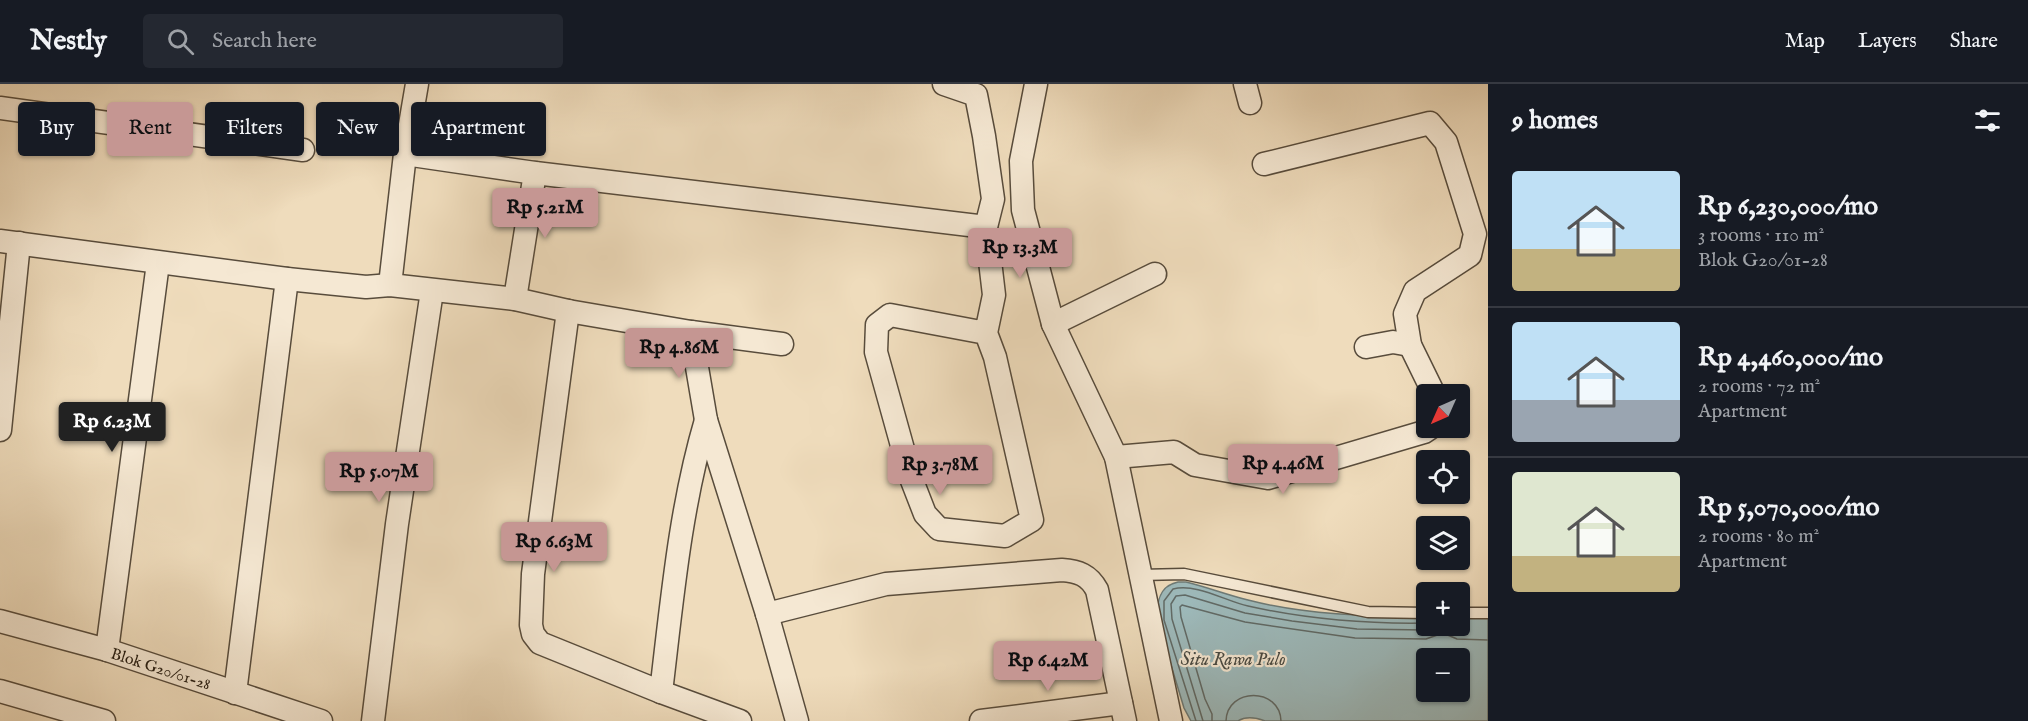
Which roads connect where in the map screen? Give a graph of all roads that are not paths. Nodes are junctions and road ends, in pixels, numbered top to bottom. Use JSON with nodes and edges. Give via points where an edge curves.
{"nodes":[{"id":1,"x":417,"y":84,"type":"edge"},
{"id":2,"x":944,"y":84,"type":"edge"},
{"id":3,"x":1036,"y":84,"type":"edge"},
{"id":4,"x":0,"y":108,"type":"edge"},
{"id":5,"x":205,"y":136,"type":"edge"},
{"id":6,"x":405,"y":154,"type":"junction"},
{"id":7,"x":1264,"y":164,"type":"dead end"},
{"id":8,"x":535,"y":173,"type":"junction"},
{"id":9,"x":986,"y":227,"type":"junction"},
{"id":10,"x":1482,"y":231,"type":"edge"},
{"id":11,"x":9,"y":242,"type":"edge"},
{"id":12,"x":158,"y":262,"type":"junction"},
{"id":13,"x":1155,"y":274,"type":"dead end"},
{"id":14,"x":287,"y":279,"type":"junction"},
{"id":15,"x":390,"y":285,"type":"junction"},
{"id":16,"x":432,"y":291,"type":"junction"},
{"id":17,"x":515,"y":299,"type":"junction"},
{"id":18,"x":568,"y":311,"type":"junction"},
{"id":19,"x":1053,"y":324,"type":"junction"},
{"id":20,"x":692,"y":332,"type":"junction"},
{"id":21,"x":986,"y":333,"type":"junction"},
{"id":22,"x":782,"y":344,"type":"dead end"},
{"id":23,"x":1410,"y":345,"type":"junction"},
{"id":24,"x":1366,"y":347,"type":"dead end"},
{"id":25,"x":1429,"y":384,"type":"edge"},
{"id":26,"x":706,"y":420,"type":"junction"},
{"id":27,"x":0,"y":430,"type":"edge"},
{"id":28,"x":1416,"y":434,"type":"edge"},
{"id":29,"x":1116,"y":457,"type":"junction"},
{"id":30,"x":1140,"y":575,"type":"junction"},
{"id":31,"x":1416,"y":613,"type":"edge"},
{"id":32,"x":1470,"y":613,"type":"edge"},
{"id":33,"x":1488,"y":613,"type":"edge"},
{"id":34,"x":767,"y":614,"type":"junction"},
{"id":35,"x":0,"y":621,"type":"edge"},
{"id":36,"x":107,"y":650,"type":"junction"},
{"id":37,"x":0,"y":691,"type":"edge"},
{"id":38,"x":661,"y":692,"type":"junction"},
{"id":39,"x":235,"y":693,"type":"junction"},
{"id":40,"x":1123,"y":712,"type":"edge"},
{"id":41,"x":104,"y":721,"type":"edge"},
{"id":42,"x":321,"y":721,"type":"edge"},
{"id":43,"x":373,"y":721,"type":"edge"},
{"id":44,"x":740,"y":721,"type":"edge"},
{"id":45,"x":797,"y":721,"type":"edge"},
{"id":46,"x":981,"y":721,"type":"edge"},
{"id":47,"x":1171,"y":721,"type":"edge"}],
"edges":[{"from":1,"to":6,"type":"street"},
{"from":2,"to":9,"type":"street","via":[[976,95],[993,199]]},
{"from":3,"to":19,"type":"street","via":[[1021,161],[1023,210]]},
{"from":4,"to":5,"type":"street"},
{"from":6,"to":8,"type":"street"},
{"from":6,"to":15,"type":"street"},
{"from":7,"to":10,"type":"street","via":[[1430,123],[1446,142]]},
{"from":8,"to":9,"type":"street"},
{"from":8,"to":17,"type":"street"},
{"from":9,"to":21,"type":"street","via":[[994,295]]},
{"from":10,"to":23,"type":"street","via":[[1470,255],[1415,291],[1405,314]]},
{"from":11,"to":12,"type":"street"},
{"from":11,"to":27,"type":"street"},
{"from":12,"to":14,"type":"street"},
{"from":12,"to":36,"type":"street"},
{"from":13,"to":19,"type":"street"},
{"from":14,"to":15,"type":"street","via":[[366,287]]},
{"from":14,"to":39,"type":"street"},
{"from":15,"to":16,"type":"street"},
{"from":16,"to":17,"type":"street"},
{"from":16,"to":43,"type":"street","via":[[397,524]]},
{"from":17,"to":18,"type":"street"},
{"from":18,"to":20,"type":"street"},
{"from":18,"to":38,"type":"street","via":[[533,574],[533,634],[540,643]]},
{"from":19,"to":29,"type":"street"},
{"from":20,"to":22,"type":"street"},
{"from":20,"to":26,"type":"street"},
{"from":21,"to":21,"type":"street","via":[[1032,520],[1005,536],[939,529],[925,514],[876,352],[877,325],[890,315]]},
{"from":23,"to":24,"type":"street","via":[[1393,342]]},
{"from":23,"to":25,"type":"street"},
{"from":26,"to":34,"type":"street"},
{"from":26,"to":38,"type":"street","via":[[679,549]]},
{"from":28,"to":29,"type":"street","via":[[1268,478],[1194,465],[1174,452]]},
{"from":29,"to":30,"type":"street"},
{"from":30,"to":31,"type":"lane","via":[[1184,574],[1368,612]]},
{"from":30,"to":47,"type":"street"},
{"from":32,"to":33,"type":"lane"},
{"from":34,"to":40,"type":"street","via":[[886,584],[1077,572],[1091,580],[1097,590]]},
{"from":34,"to":45,"type":"street"},
{"from":35,"to":36,"type":"street","name":"Blok G20/01-28"},
{"from":36,"to":39,"type":"street","name":"Blok G20/01-28"},
{"from":37,"to":41,"type":"street"},
{"from":38,"to":44,"type":"street"},
{"from":39,"to":42,"type":"street","name":"Blok G20/01-28"},
{"from":40,"to":46,"type":"street"}]}
